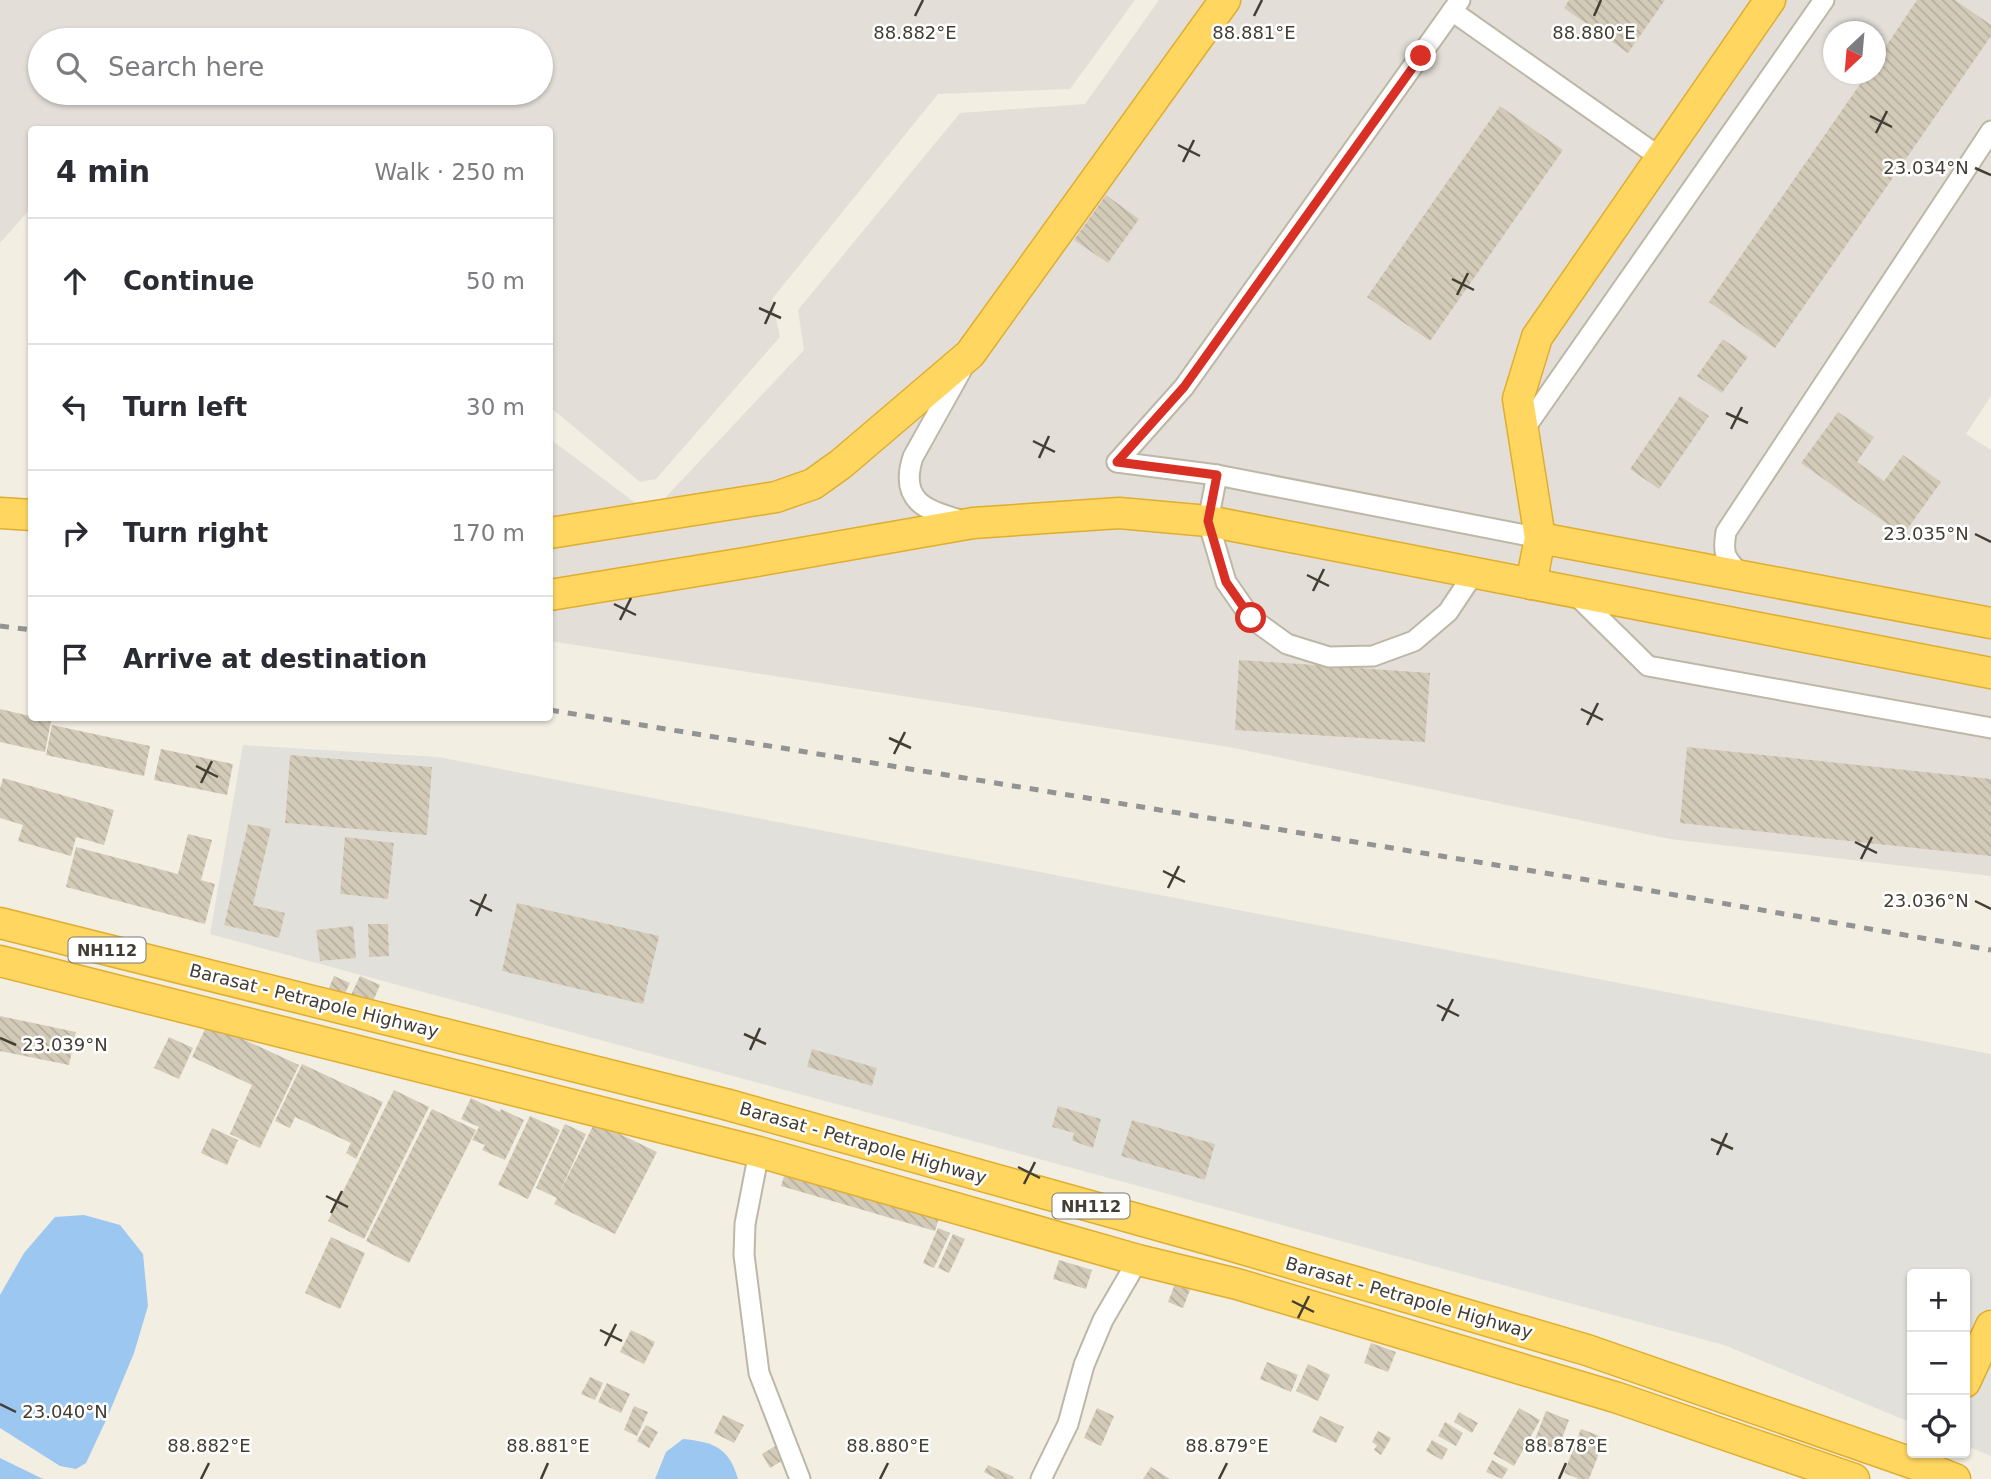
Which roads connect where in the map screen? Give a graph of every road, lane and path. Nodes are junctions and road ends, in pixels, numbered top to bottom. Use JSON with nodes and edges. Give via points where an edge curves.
{"nodes":[{"id":1,"x":1225,"y":0,"type":"edge"},
{"id":2,"x":1770,"y":0,"type":"edge"},
{"id":3,"x":1824,"y":0,"type":"edge"},
{"id":4,"x":1456,"y":6,"type":"edge"},
{"id":5,"x":1991,"y":131,"type":"edge"},
{"id":6,"x":1661,"y":158,"type":"junction"},
{"id":7,"x":970,"y":354,"type":"junction"},
{"id":8,"x":1523,"y":431,"type":"junction"},
{"id":9,"x":1217,"y":475,"type":"junction"},
{"id":10,"x":0,"y":513,"type":"edge"},
{"id":11,"x":28,"y":515,"type":"edge"},
{"id":12,"x":1208,"y":521,"type":"junction"},
{"id":13,"x":973,"y":523,"type":"junction"},
{"id":14,"x":553,"y":533,"type":"edge"},
{"id":15,"x":1540,"y":538,"type":"junction"},
{"id":16,"x":1474,"y":573,"type":"junction"},
{"id":17,"x":1741,"y":575,"type":"junction"},
{"id":18,"x":1531,"y":584,"type":"junction"},
{"id":19,"x":1573,"y":592,"type":"junction"},
{"id":20,"x":553,"y":595,"type":"edge"},
{"id":21,"x":1991,"y":623,"type":"edge"},
{"id":22,"x":1991,"y":673,"type":"edge"},
{"id":23,"x":1991,"y":728,"type":"edge"},
{"id":24,"x":0,"y":923,"type":"edge"},
{"id":25,"x":0,"y":961,"type":"edge"},
{"id":26,"x":759,"y":1152,"type":"junction"},
{"id":27,"x":1138,"y":1260,"type":"junction"},
{"id":28,"x":1991,"y":1326,"type":"edge"},
{"id":29,"x":1970,"y":1371,"type":"edge"},
{"id":30,"x":1991,"y":1382,"type":"edge"},
{"id":31,"x":1970,"y":1387,"type":"edge"},
{"id":32,"x":1942,"y":1467,"type":"edge"},
{"id":33,"x":800,"y":1479,"type":"edge"},
{"id":34,"x":1041,"y":1479,"type":"edge"},
{"id":35,"x":1854,"y":1479,"type":"edge"}],
"edges":[{"from":1,"to":7,"type":"highway"},
{"from":2,"to":6,"type":"highway"},
{"from":3,"to":8,"type":"street"},
{"from":4,"to":6,"type":"street"},
{"from":4,"to":9,"type":"street","via":[[1184,387],[1117,462]]},
{"from":5,"to":17,"type":"street","via":[[1726,532],[1723,549]]},
{"from":6,"to":8,"type":"highway","via":[[1537,337],[1518,399]]},
{"from":7,"to":13,"type":"street","via":[[913,457],[909,482],[914,495],[933,513]]},
{"from":7,"to":14,"type":"highway","via":[[813,484],[776,497]]},
{"from":8,"to":15,"type":"highway"},
{"from":9,"to":12,"type":"street"},
{"from":9,"to":15,"type":"street"},
{"from":10,"to":11,"type":"highway"},
{"from":12,"to":13,"type":"highway","via":[[1119,513]]},
{"from":12,"to":16,"type":"highway"},
{"from":12,"to":16,"type":"street","via":[[1226,582],[1251,618],[1287,644],[1329,657],[1373,656],[1414,640],[1448,612]]},
{"from":13,"to":20,"type":"highway"},
{"from":15,"to":17,"type":"highway"},
{"from":15,"to":18,"type":"highway"},
{"from":16,"to":18,"type":"highway"},
{"from":17,"to":21,"type":"highway"},
{"from":18,"to":19,"type":"highway"},
{"from":19,"to":22,"type":"highway"},
{"from":19,"to":23,"type":"street","via":[[1648,666]]},
{"from":24,"to":32,"type":"highway","name":"Barasat - Petrapole Highway","number":"NH112","via":[[725,1104],[1226,1244],[1587,1350]]},
{"from":25,"to":26,"type":"highway","name":"Barasat - Petrapole Highway","number":"NH112"},
{"from":26,"to":27,"type":"highway","name":"Barasat - Petrapole Highway","number":"NH112"},
{"from":26,"to":33,"type":"street","via":[[744,1255],[757,1362]]},
{"from":27,"to":34,"type":"street","via":[[1103,1320],[1084,1365],[1068,1424]]},
{"from":27,"to":35,"type":"highway","name":"Barasat - Petrapole Highway","number":"NH112","via":[[1237,1284],[1618,1398]]},
{"from":28,"to":29,"type":"highway"},
{"from":30,"to":31,"type":"highway"}]}
